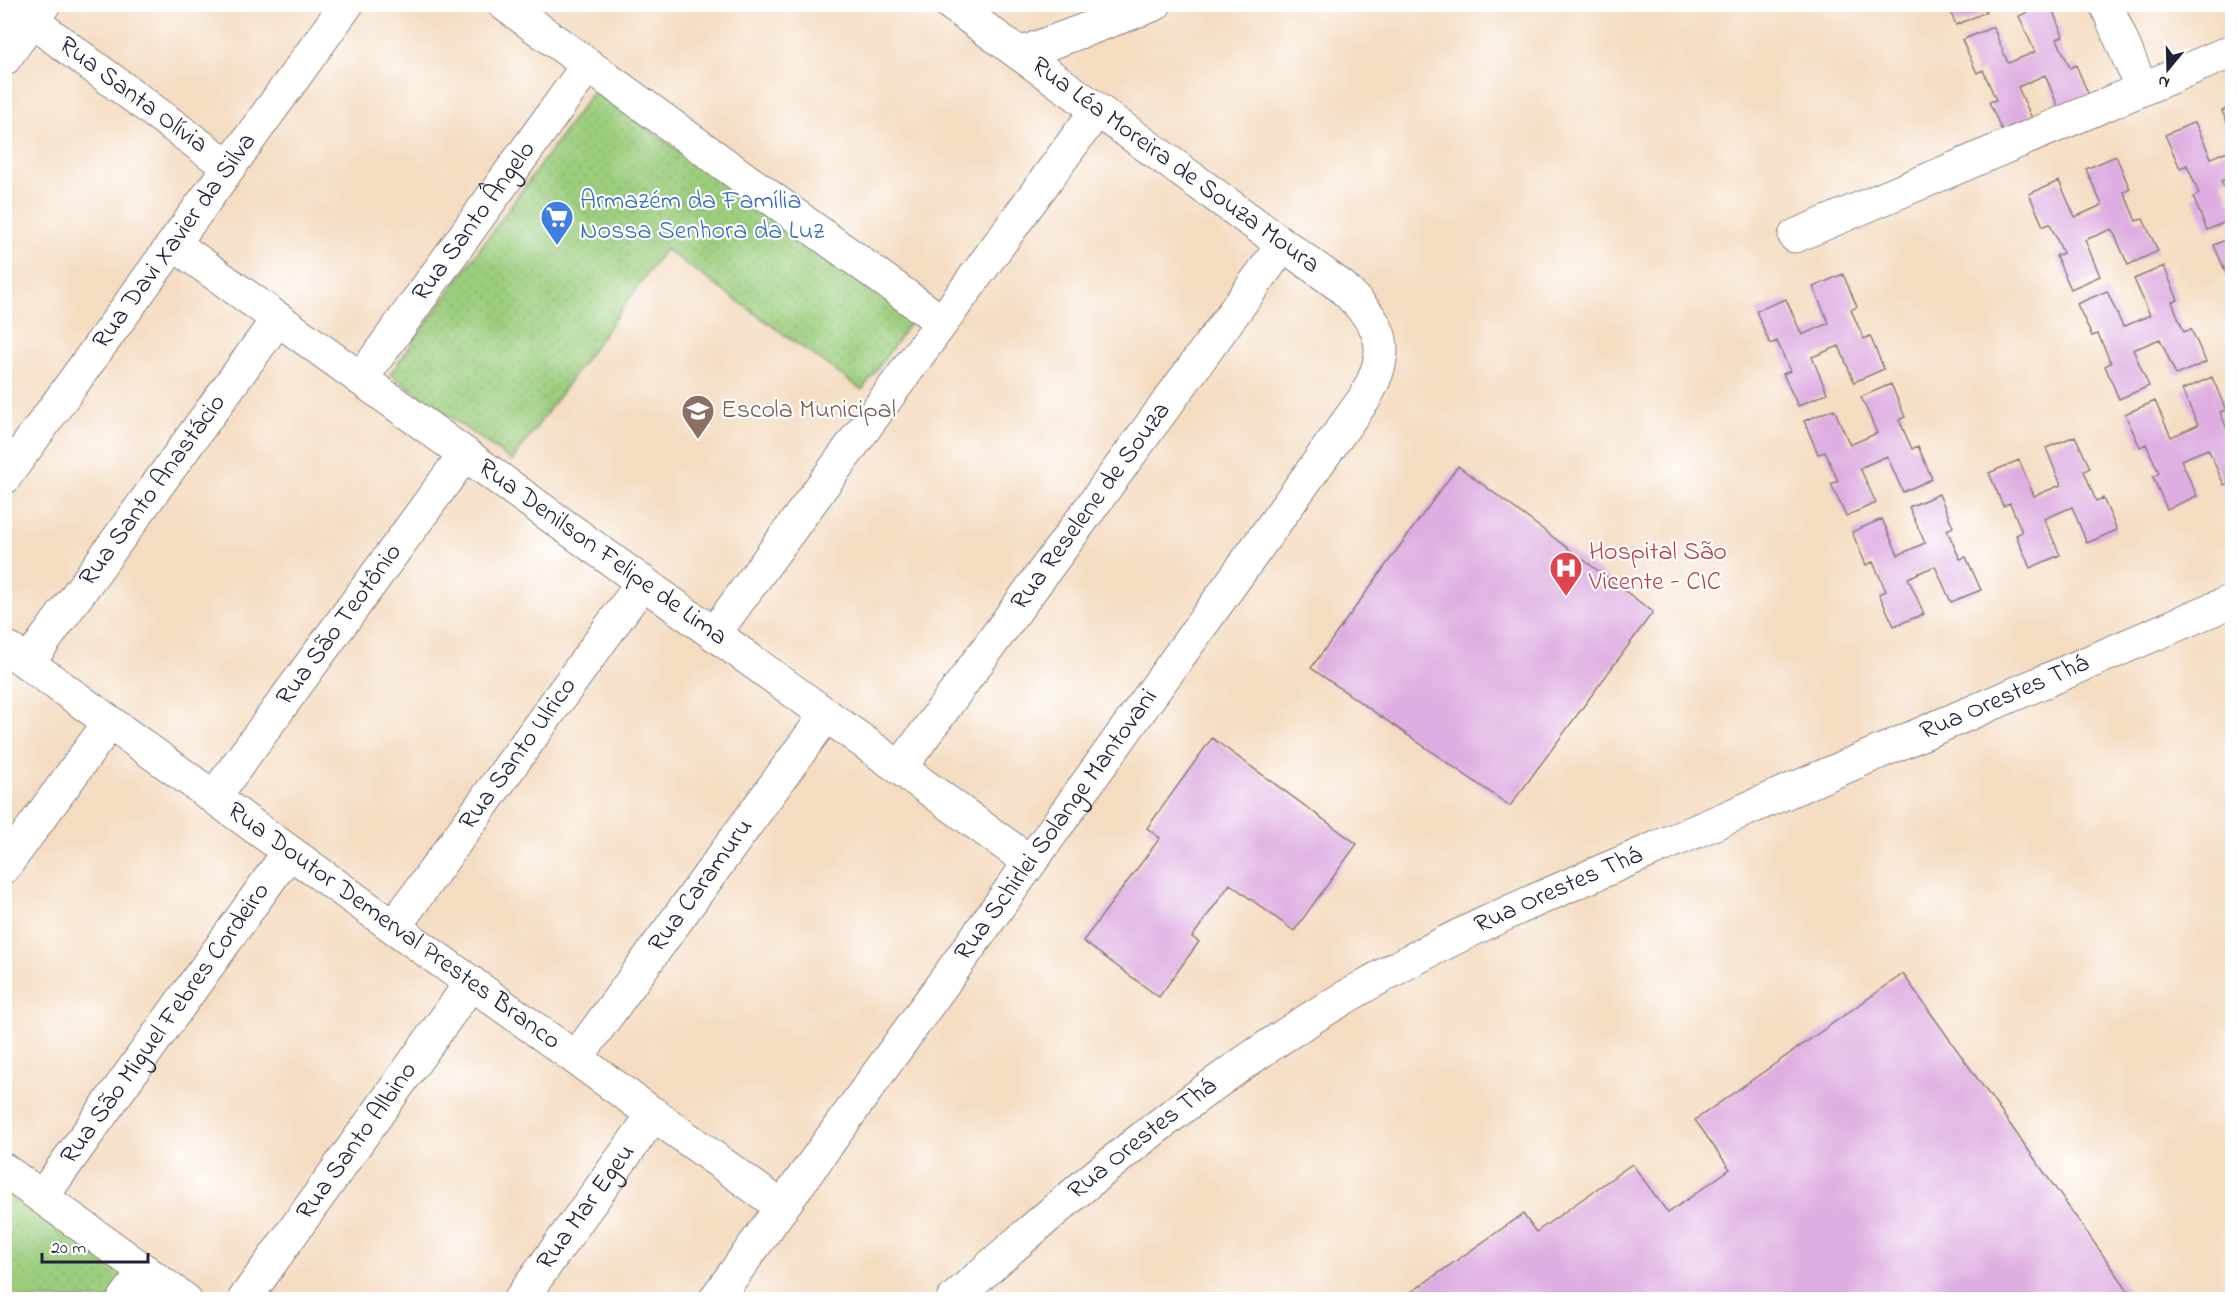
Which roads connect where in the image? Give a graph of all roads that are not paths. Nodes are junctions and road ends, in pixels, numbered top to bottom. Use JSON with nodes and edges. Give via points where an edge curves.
{"nodes":[{"id":1,"x":347,"y":4,"type":"edge"},
{"id":2,"x":504,"y":4,"type":"edge"},
{"id":3,"x":951,"y":4,"type":"edge"},
{"id":4,"x":1155,"y":4,"type":"edge"},
{"id":5,"x":2106,"y":4,"type":"edge"},
{"id":6,"x":28,"y":10,"type":"edge"},
{"id":7,"x":2232,"y":51,"type":"edge"},
{"id":8,"x":1020,"y":54,"type":"junction"},
{"id":9,"x":4,"y":59,"type":"edge"},
{"id":10,"x":588,"y":65,"type":"junction"},
{"id":11,"x":2142,"y":89,"type":"junction"},
{"id":12,"x":1097,"y":110,"type":"junction"},
{"id":13,"x":229,"y":167,"type":"junction"},
{"id":14,"x":1795,"y":236,"type":"dead end"},
{"id":15,"x":174,"y":244,"type":"junction"},
{"id":16,"x":1283,"y":245,"type":"junction"},
{"id":17,"x":278,"y":319,"type":"junction"},
{"id":18,"x":942,"y":322,"type":"junction"},
{"id":19,"x":1382,"y":344,"type":"joint"},
{"id":20,"x":361,"y":379,"type":"junction"},
{"id":21,"x":465,"y":454,"type":"junction"},
{"id":22,"x":4,"y":478,"type":"edge"},
{"id":23,"x":643,"y":582,"type":"junction"},
{"id":24,"x":2232,"y":601,"type":"edge"},
{"id":25,"x":714,"y":634,"type":"junction"},
{"id":26,"x":16,"y":655,"type":"edge"},
{"id":27,"x":826,"y":715,"type":"junction"},
{"id":28,"x":110,"y":722,"type":"junction"},
{"id":29,"x":900,"y":768,"type":"junction"},
{"id":30,"x":214,"y":797,"type":"junction"},
{"id":31,"x":289,"y":852,"type":"junction"},
{"id":32,"x":1030,"y":862,"type":"junction"},
{"id":33,"x":4,"y":867,"type":"edge"},
{"id":34,"x":394,"y":927,"type":"junction"},
{"id":35,"x":471,"y":983,"type":"junction"},
{"id":36,"x":576,"y":1058,"type":"junction"},
{"id":37,"x":654,"y":1114,"type":"junction"},
{"id":38,"x":4,"y":1170,"type":"edge"},
{"id":39,"x":42,"y":1197,"type":"junction"},
{"id":40,"x":782,"y":1207,"type":"junction"},
{"id":41,"x":145,"y":1271,"type":"junction"},
{"id":42,"x":124,"y":1299,"type":"edge"},
{"id":43,"x":184,"y":1299,"type":"edge"},
{"id":44,"x":244,"y":1299,"type":"edge"},
{"id":45,"x":520,"y":1299,"type":"edge"},
{"id":46,"x":715,"y":1299,"type":"edge"},
{"id":47,"x":953,"y":1299,"type":"edge"}],
"edges":[{"from":1,"to":13,"type":"street","name":"Rua Davi Xavier da Silva"},
{"from":2,"to":10,"type":"street"},
{"from":3,"to":8,"type":"street","name":"Rua Léa Moreira de Souza Moura"},
{"from":4,"to":8,"type":"street"},
{"from":5,"to":11,"type":"street"},
{"from":6,"to":9,"type":"street"},
{"from":6,"to":13,"type":"street","name":"Rua Santa Olívia"},
{"from":7,"to":11,"type":"street"},
{"from":8,"to":12,"type":"street","name":"Rua Léa Moreira de Souza Moura"},
{"from":10,"to":18,"type":"street"},
{"from":10,"to":20,"type":"street","name":"Rua Santo Ângelo"},
{"from":11,"to":14,"type":"street"},
{"from":12,"to":16,"type":"street","name":"Rua Léa Moreira de Souza Moura"},
{"from":12,"to":18,"type":"street"},
{"from":13,"to":15,"type":"street","name":"Rua Davi Xavier da Silva"},
{"from":15,"to":17,"type":"street","name":"Rua Denilson Felipe de Lima"},
{"from":15,"to":22,"type":"street","name":"Rua Davi Xavier da Silva"},
{"from":16,"to":19,"type":"street","name":"Rua Léa Moreira de Souza Moura","via":[[1360,305]]},
{"from":16,"to":29,"type":"street","name":"Rua Reselene de Souza"},
{"from":17,"to":20,"type":"street","name":"Rua Denilson Felipe de Lima"},
{"from":17,"to":26,"type":"street","name":"Rua Santo Anastácio"},
{"from":18,"to":25,"type":"street"},
{"from":19,"to":32,"type":"street","name":"Rua Schirlei Solange Mantovani","via":[[1380,363],[1364,399]]},
{"from":20,"to":21,"type":"street","name":"Rua Denilson Felipe de Lima"},
{"from":21,"to":23,"type":"street","name":"Rua Denilson Felipe de Lima"},
{"from":21,"to":30,"type":"street","name":"Rua São Teotônio"},
{"from":23,"to":25,"type":"street","name":"Rua Denilson Felipe de Lima"},
{"from":23,"to":34,"type":"street","name":"Rua Santo Ulrico"},
{"from":24,"to":47,"type":"street","name":"Rua Orestes Thá","via":[[1434,947],[1276,1040],[1195,1097]]},
{"from":25,"to":27,"type":"street","name":"Rua Denilson Felipe de Lima"},
{"from":26,"to":28,"type":"street","name":"Rua Doutor Demerval Prestes Branco"},
{"from":27,"to":29,"type":"street","name":"Rua Denilson Felipe de Lima"},
{"from":27,"to":36,"type":"street","name":"Rua Caramuru"},
{"from":28,"to":30,"type":"street","name":"Rua Doutor Demerval Prestes Branco"},
{"from":28,"to":33,"type":"street"},
{"from":29,"to":32,"type":"street","name":"Rua Denilson Felipe de Lima"},
{"from":30,"to":31,"type":"street","name":"Rua Doutor Demerval Prestes Branco"},
{"from":31,"to":34,"type":"street","name":"Rua Doutor Demerval Prestes Branco"},
{"from":31,"to":39,"type":"street","name":"Rua São Miguel Febres Cordeiro"},
{"from":32,"to":40,"type":"street","name":"Rua Schirlei Solange Mantovani"},
{"from":34,"to":35,"type":"street","name":"Rua Doutor Demerval Prestes Branco"},
{"from":35,"to":36,"type":"street","name":"Rua Doutor Demerval Prestes Branco"},
{"from":35,"to":44,"type":"street","name":"Rua Santo Albino"},
{"from":36,"to":37,"type":"street","name":"Rua Doutor Demerval Prestes Branco"},
{"from":37,"to":40,"type":"street","name":"Rua Doutor Demerval Prestes Branco"},
{"from":37,"to":45,"type":"street","name":"Rua Mar Egeu"},
{"from":38,"to":39,"type":"street"},
{"from":39,"to":41,"type":"street"},
{"from":40,"to":46,"type":"street","name":"Rua Schirlei Solange Mantovani"},
{"from":41,"to":42,"type":"street"},
{"from":41,"to":43,"type":"street"}]}
